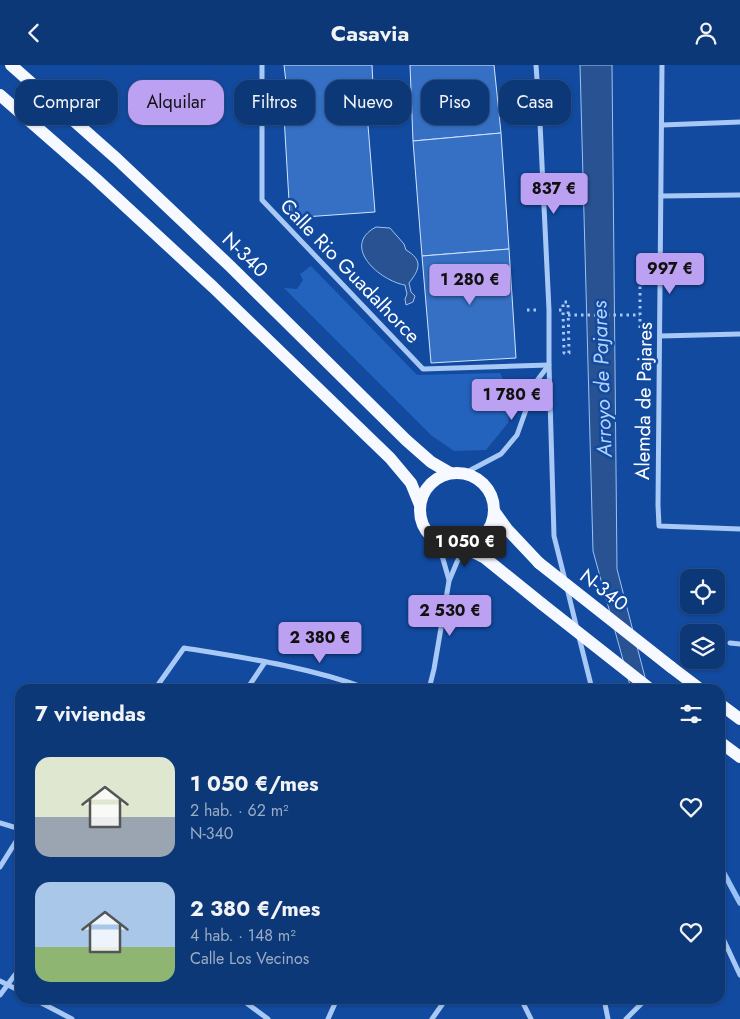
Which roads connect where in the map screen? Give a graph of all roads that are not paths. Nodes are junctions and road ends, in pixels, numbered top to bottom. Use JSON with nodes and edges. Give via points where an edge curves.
{"nodes":[{"id":1,"x":11,"y":65,"type":"edge"},
{"id":2,"x":262,"y":65,"type":"edge"},
{"id":3,"x":536,"y":65,"type":"edge"},
{"id":4,"x":662,"y":65,"type":"edge"},
{"id":5,"x":0,"y":95,"type":"edge"},
{"id":6,"x":740,"y":123,"type":"edge"},
{"id":7,"x":662,"y":125,"type":"junction"},
{"id":8,"x":740,"y":195,"type":"edge"},
{"id":9,"x":661,"y":196,"type":"junction"},
{"id":10,"x":740,"y":334,"type":"edge"},
{"id":11,"x":660,"y":336,"type":"junction"},
{"id":12,"x":548,"y":365,"type":"junction"},
{"id":13,"x":450,"y":473,"type":"junction"},
{"id":14,"x":465,"y":473,"type":"junction"},
{"id":15,"x":420,"y":505,"type":"junction"},
{"id":16,"x":494,"y":511,"type":"junction"},
{"id":17,"x":740,"y":529,"type":"edge"},
{"id":18,"x":435,"y":541,"type":"junction"},
{"id":19,"x":466,"y":548,"type":"junction"},
{"id":20,"x":449,"y":581,"type":"junction"},
{"id":21,"x":730,"y":643,"type":"dead end"},
{"id":22,"x":740,"y":644,"type":"edge"},
{"id":23,"x":265,"y":661,"type":"junction"},
{"id":24,"x":159,"y":684,"type":"edge"},
{"id":25,"x":250,"y":684,"type":"edge"},
{"id":26,"x":355,"y":684,"type":"edge"},
{"id":27,"x":430,"y":684,"type":"edge"},
{"id":28,"x":591,"y":684,"type":"edge"},
{"id":29,"x":644,"y":684,"type":"edge"},
{"id":30,"x":693,"y":684,"type":"edge"},
{"id":31,"x":725,"y":708,"type":"edge"},
{"id":32,"x":740,"y":719,"type":"edge"},
{"id":33,"x":725,"y":746,"type":"edge"},
{"id":34,"x":740,"y":757,"type":"edge"},
{"id":35,"x":0,"y":823,"type":"edge"},
{"id":36,"x":15,"y":828,"type":"edge"},
{"id":37,"x":15,"y":843,"type":"edge"},
{"id":38,"x":0,"y":867,"type":"edge"},
{"id":39,"x":725,"y":943,"type":"edge"},
{"id":40,"x":740,"y":975,"type":"edge"},
{"id":41,"x":15,"y":976,"type":"edge"},
{"id":42,"x":0,"y":981,"type":"edge"},
{"id":43,"x":8,"y":985,"type":"junction"},
{"id":44,"x":15,"y":988,"type":"edge"},
{"id":45,"x":0,"y":995,"type":"edge"},
{"id":46,"x":43,"y":1004,"type":"edge"},
{"id":47,"x":248,"y":1004,"type":"edge"},
{"id":48,"x":335,"y":1004,"type":"edge"},
{"id":49,"x":442,"y":1004,"type":"edge"},
{"id":50,"x":523,"y":1004,"type":"edge"},
{"id":51,"x":605,"y":1004,"type":"edge"},
{"id":52,"x":641,"y":1004,"type":"edge"},
{"id":53,"x":65,"y":1017,"type":"edge"},
{"id":54,"x":72,"y":1019,"type":"edge"},
{"id":55,"x":268,"y":1019,"type":"edge"},
{"id":56,"x":328,"y":1019,"type":"edge"},
{"id":57,"x":432,"y":1019,"type":"edge"},
{"id":58,"x":530,"y":1019,"type":"edge"},
{"id":59,"x":608,"y":1019,"type":"edge"},
{"id":60,"x":626,"y":1019,"type":"edge"}],
"edges":[{"from":1,"to":13,"type":"main road","name":"N-340","via":[[231,267],[406,441],[430,462]]},
{"from":2,"to":12,"type":"street","name":"Calle Rio Guadalhorce","via":[[262,200],[335,278],[422,369]]},
{"from":3,"to":12,"type":"street","via":[[548,300]]},
{"from":4,"to":7,"type":"street","name":"Alemda de Pajares"},
{"from":5,"to":15,"type":"main road","via":[[213,287],[390,458],[411,483]]},
{"from":6,"to":7,"type":"street"},
{"from":7,"to":9,"type":"street","name":"Alemda de Pajares"},
{"from":8,"to":9,"type":"street"},
{"from":9,"to":11,"type":"street","name":"Alemda de Pajares"},
{"from":10,"to":11,"type":"street"},
{"from":11,"to":17,"type":"street","name":"Alemda de Pajares","via":[[660,526]]},
{"from":12,"to":14,"type":"street","via":[[536,382],[517,435],[501,455]]},
{"from":12,"to":28,"type":"street","via":[[554,537]]},
{"from":13,"to":14,"type":"main road","name":"N-340"},
{"from":13,"to":15,"type":"main road","via":[[436,479],[426,489]]},
{"from":14,"to":16,"type":"main road","name":"N-340","via":[[481,481],[491,495]]},
{"from":15,"to":18,"type":"main road","via":[[424,528]]},
{"from":16,"to":19,"type":"main road","via":[[490,527],[483,537]]},
{"from":16,"to":30,"type":"main road","name":"N-340","bridge":true,"via":[[539,563]]},
{"from":18,"to":19,"type":"main road"},
{"from":18,"to":20,"type":"street"},
{"from":19,"to":20,"type":"street"},
{"from":19,"to":29,"type":"main road","bridge":true,"via":[[485,558]]},
{"from":20,"to":27,"type":"street"},
{"from":21,"to":22,"type":"street"},
{"from":23,"to":24,"type":"street","via":[[184,648]]},
{"from":23,"to":25,"type":"street"},
{"from":23,"to":26,"type":"street"},
{"from":31,"to":32,"type":"main road"},
{"from":33,"to":34,"type":"main road"},
{"from":35,"to":36,"type":"street"},
{"from":37,"to":38,"type":"street"},
{"from":39,"to":40,"type":"street"},
{"from":41,"to":43,"type":"street"},
{"from":42,"to":43,"type":"street"},
{"from":43,"to":44,"type":"street"},
{"from":43,"to":45,"type":"street"},
{"from":46,"to":53,"type":"street"},
{"from":47,"to":55,"type":"street"},
{"from":48,"to":56,"type":"street"},
{"from":49,"to":57,"type":"street"},
{"from":50,"to":58,"type":"street"},
{"from":51,"to":59,"type":"street"},
{"from":52,"to":60,"type":"street"},
{"from":53,"to":54,"type":"street"}]}
